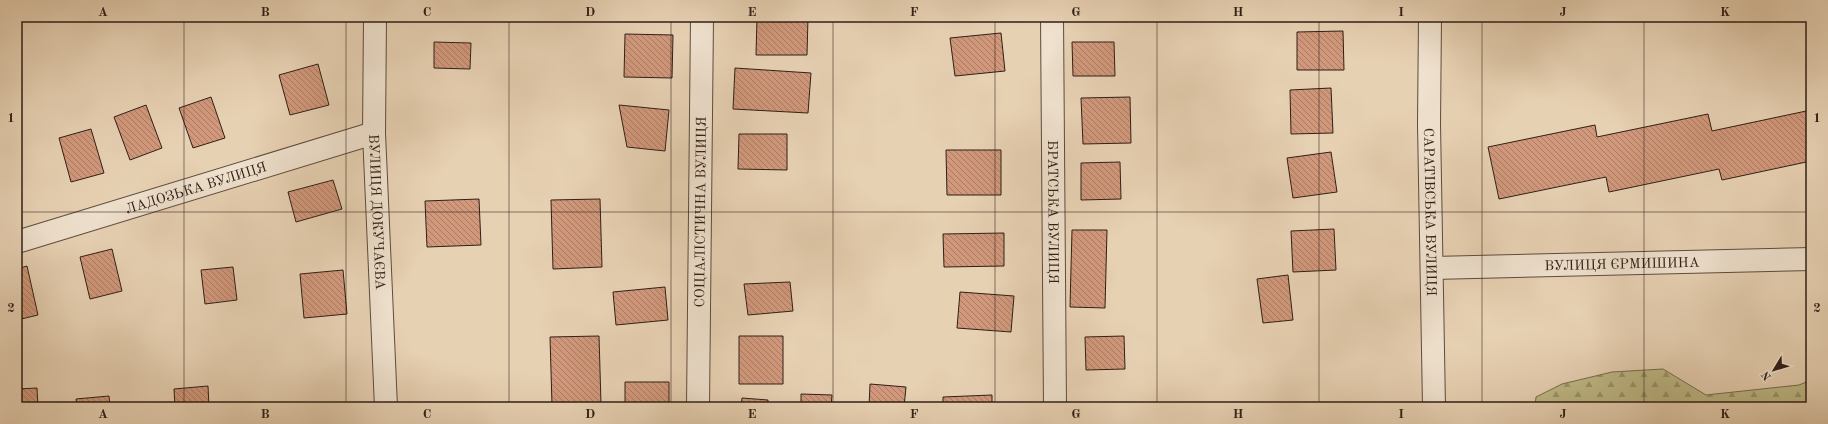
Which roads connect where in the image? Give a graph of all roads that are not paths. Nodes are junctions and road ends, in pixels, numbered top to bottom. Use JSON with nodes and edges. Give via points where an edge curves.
{"nodes":[{"id":1,"x":375,"y":17,"type":"edge"},
{"id":2,"x":702,"y":17,"type":"edge"},
{"id":3,"x":1052,"y":17,"type":"edge"},
{"id":4,"x":1430,"y":17,"type":"edge"},
{"id":5,"x":374,"y":133,"type":"junction"},
{"id":6,"x":17,"y":242,"type":"edge"},
{"id":7,"x":1811,"y":259,"type":"edge"},
{"id":8,"x":1433,"y":268,"type":"junction"},
{"id":9,"x":386,"y":407,"type":"edge"},
{"id":10,"x":698,"y":407,"type":"edge"},
{"id":11,"x":1055,"y":407,"type":"edge"},
{"id":12,"x":1434,"y":407,"type":"edge"}],
"edges":[{"from":1,"to":5,"type":"street","name":"ВУЛИЦЯ ДОКУЧАЄВА"},
{"from":2,"to":10,"type":"street","name":"СОЦІАЛІСТИЧНА ВУЛИЦЯ"},
{"from":3,"to":11,"type":"street","name":"БРАТСЬКА ВУЛИЦЯ"},
{"from":4,"to":8,"type":"street","name":"САРАТІВСЬКА ВУЛИЦЯ","via":[[1429,124]]},
{"from":5,"to":6,"type":"street","name":"ЛАДОЗЬКА ВУЛИЦЯ"},
{"from":5,"to":9,"type":"street","name":"ВУЛИЦЯ ДОКУЧАЄВА"},
{"from":7,"to":8,"type":"street","name":"ВУЛИЦЯ ЄРМИШИНА"},
{"from":8,"to":12,"type":"street","name":"САРАТІВСЬКА ВУЛИЦЯ"}]}
